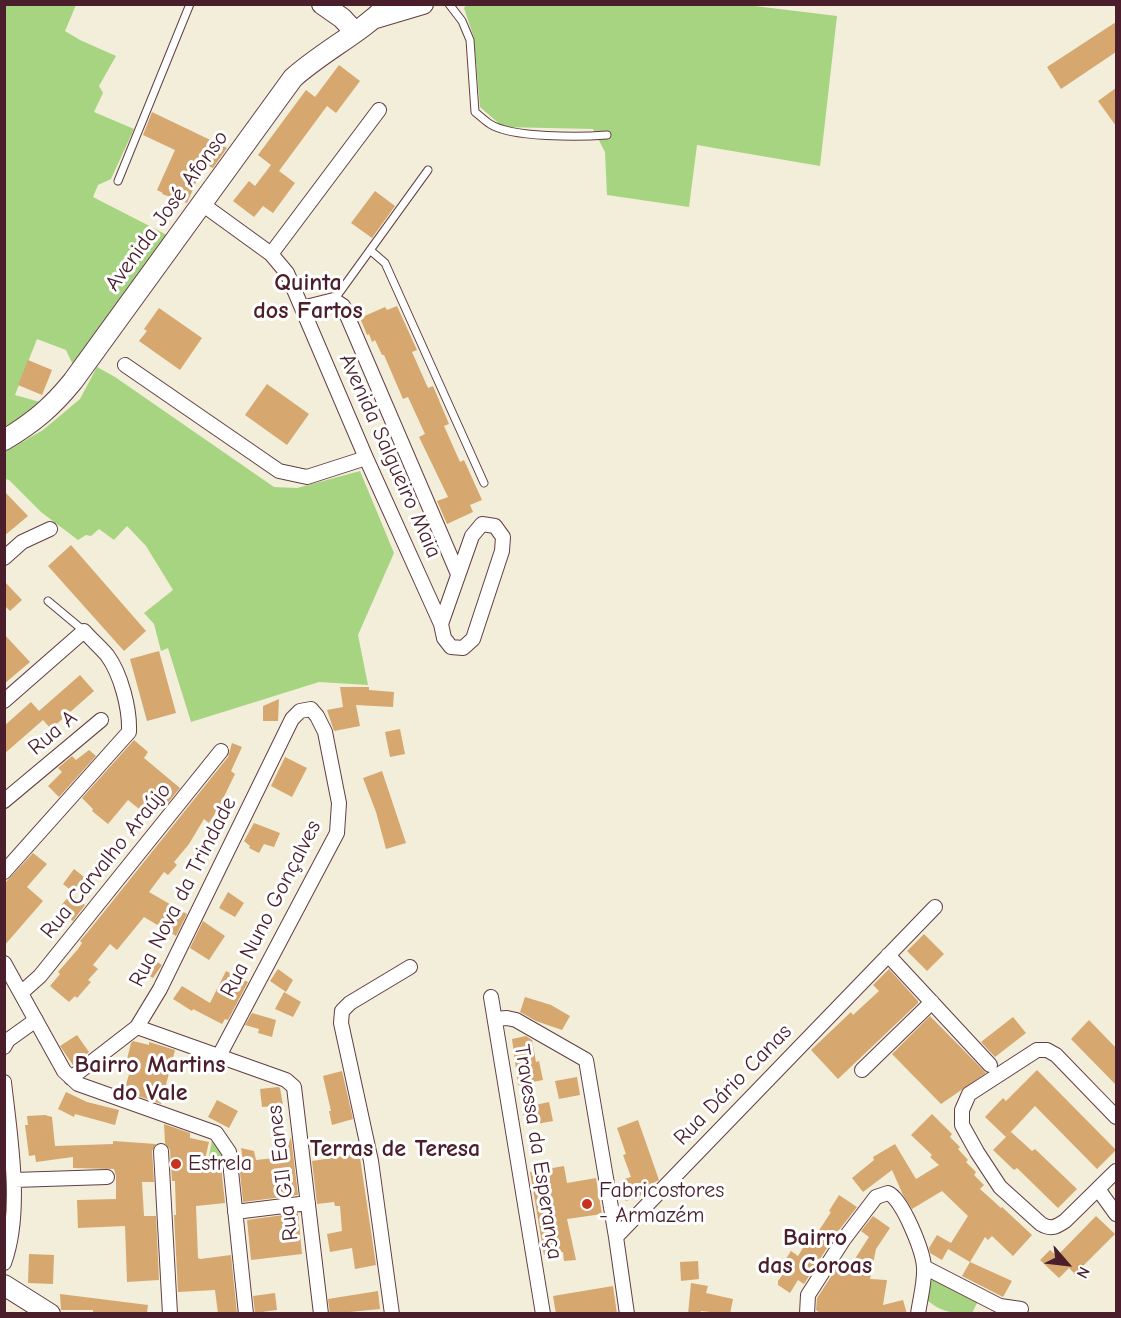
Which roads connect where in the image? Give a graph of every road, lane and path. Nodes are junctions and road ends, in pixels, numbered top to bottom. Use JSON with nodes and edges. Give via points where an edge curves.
{"nodes":[{"id":1,"x":190,"y":4,"type":"edge"},
{"id":2,"x":322,"y":4,"type":"edge"},
{"id":3,"x":423,"y":4,"type":"edge"},
{"id":4,"x":449,"y":4,"type":"edge"},
{"id":5,"x":383,"y":11,"type":"edge"},
{"id":6,"x":355,"y":32,"type":"junction"},
{"id":7,"x":379,"y":110,"type":"dead end"},
{"id":8,"x":607,"y":135,"type":"dead end"},
{"id":9,"x":428,"y":170,"type":"dead end"},
{"id":10,"x":118,"y":181,"type":"dead end"},
{"id":11,"x":202,"y":204,"type":"junction"},
{"id":12,"x":370,"y":250,"type":"junction"},
{"id":13,"x":271,"y":254,"type":"junction"},
{"id":14,"x":334,"y":300,"type":"junction"},
{"id":15,"x":302,"y":308,"type":"junction"},
{"id":16,"x":125,"y":364,"type":"dead end"},
{"id":17,"x":4,"y":440,"type":"edge"},
{"id":18,"x":366,"y":458,"type":"junction"},
{"id":19,"x":484,"y":483,"type":"dead end"},
{"id":20,"x":50,"y":530,"type":"dead end"},
{"id":21,"x":4,"y":558,"type":"edge"},
{"id":22,"x":458,"y":574,"type":"junction"},
{"id":23,"x":48,"y":601,"type":"dead end"},
{"id":24,"x":441,"y":624,"type":"junction"},
{"id":25,"x":84,"y":631,"type":"junction"},
{"id":26,"x":4,"y":701,"type":"edge"},
{"id":27,"x":311,"y":709,"type":"joint"},
{"id":28,"x":101,"y":720,"type":"dead end"},
{"id":29,"x":221,"y":752,"type":"dead end"},
{"id":30,"x":4,"y":801,"type":"edge"},
{"id":31,"x":4,"y":872,"type":"edge"},
{"id":32,"x":935,"y":907,"type":"dead end"},
{"id":33,"x":888,"y":955,"type":"junction"},
{"id":34,"x":4,"y":963,"type":"edge"},
{"id":35,"x":410,"y":967,"type":"dead end"},
{"id":36,"x":21,"y":993,"type":"junction"},
{"id":37,"x":491,"y":997,"type":"dead end"},
{"id":38,"x":932,"y":1002,"type":"junction"},
{"id":39,"x":36,"y":1020,"type":"junction"},
{"id":40,"x":495,"y":1020,"type":"junction"},
{"id":41,"x":137,"y":1027,"type":"junction"},
{"id":42,"x":4,"y":1047,"type":"edge"},
{"id":43,"x":219,"y":1056,"type":"junction"},
{"id":44,"x":990,"y":1065,"type":"dead end"},
{"id":45,"x":862,"y":1071,"type":"dead end"},
{"id":46,"x":71,"y":1078,"type":"junction"},
{"id":47,"x":4,"y":1082,"type":"edge"},
{"id":48,"x":1116,"y":1117,"type":"edge"},
{"id":49,"x":161,"y":1151,"type":"dead end"},
{"id":50,"x":1116,"y":1171,"type":"edge"},
{"id":51,"x":107,"y":1177,"type":"dead end"},
{"id":52,"x":14,"y":1180,"type":"junction"},
{"id":53,"x":1098,"y":1189,"type":"junction"},
{"id":54,"x":308,"y":1203,"type":"junction"},
{"id":55,"x":235,"y":1212,"type":"junction"},
{"id":56,"x":1116,"y":1214,"type":"edge"},
{"id":57,"x":616,"y":1237,"type":"junction"},
{"id":58,"x":4,"y":1263,"type":"edge"},
{"id":59,"x":924,"y":1267,"type":"junction"},
{"id":60,"x":4,"y":1285,"type":"edge"},
{"id":61,"x":1021,"y":1309,"type":"dead end"},
{"id":62,"x":45,"y":1312,"type":"edge"},
{"id":63,"x":170,"y":1314,"type":"edge"},
{"id":64,"x":246,"y":1314,"type":"edge"},
{"id":65,"x":321,"y":1314,"type":"edge"},
{"id":66,"x":392,"y":1314,"type":"edge"},
{"id":67,"x":543,"y":1314,"type":"edge"},
{"id":68,"x":627,"y":1314,"type":"edge"},
{"id":69,"x":807,"y":1314,"type":"edge"},
{"id":70,"x":918,"y":1314,"type":"edge"}],
"edges":[{"from":1,"to":10,"type":"lane"},
{"from":2,"to":6,"type":"street"},
{"from":3,"to":5,"type":"street","name":"Avenida José Afonso"},
{"from":4,"to":8,"type":"lane","via":[[470,40],[475,112],[491,125],[510,132]]},
{"from":5,"to":6,"type":"street","name":"Avenida José Afonso"},
{"from":6,"to":11,"type":"street","name":"Avenida José Afonso","via":[[293,78]]},
{"from":7,"to":13,"type":"street"},
{"from":9,"to":12,"type":"lane"},
{"from":11,"to":13,"type":"street","name":"Avenida Salgueiro Maia"},
{"from":11,"to":17,"type":"street","name":"Avenida José Afonso","via":[[54,405]]},
{"from":12,"to":14,"type":"lane"},
{"from":12,"to":19,"type":"lane","via":[[385,263]]},
{"from":13,"to":15,"type":"street","name":"Avenida Salgueiro Maia","via":[[287,273]]},
{"from":14,"to":15,"type":"street"},
{"from":14,"to":22,"type":"street","via":[[343,306]]},
{"from":15,"to":18,"type":"street","name":"Avenida Salgueiro Maia"},
{"from":16,"to":18,"type":"street","via":[[279,471],[307,477]]},
{"from":18,"to":24,"type":"street","name":"Avenida Salgueiro Maia"},
{"from":20,"to":21,"type":"street","via":[[22,542]]},
{"from":22,"to":24,"type":"street","name":"Avenida Salgueiro Maia"},
{"from":22,"to":24,"type":"street","name":"Avenida Salgueiro Maia","via":[[472,536],[482,524],[495,526],[503,537],[502,551],[473,639],[463,648],[451,647]]},
{"from":23,"to":25,"type":"lane"},
{"from":25,"to":26,"type":"street"},
{"from":25,"to":31,"type":"street","via":[[108,656],[129,714],[129,732]]},
{"from":27,"to":41,"type":"street","name":"Rua Nova da Trindade","via":[[300,711],[292,719],[160,989]]},
{"from":27,"to":43,"type":"street","name":"Rua Nuno Gonçalves","via":[[325,732],[339,803],[338,833]]},
{"from":28,"to":30,"type":"street","name":"Rua A"},
{"from":29,"to":36,"type":"street","name":"Rua Carvalho Araújo","via":[[40,976]]},
{"from":32,"to":33,"type":"street","name":"Rua Dário Canas"},
{"from":33,"to":38,"type":"street"},
{"from":33,"to":57,"type":"street","name":"Rua Dário Canas"},
{"from":34,"to":36,"type":"street"},
{"from":35,"to":66,"type":"street","via":[[350,1003],[342,1011],[341,1023],[371,1161]]},
{"from":36,"to":39,"type":"street"},
{"from":37,"to":40,"type":"street","name":"Travessa da Esperança"},
{"from":38,"to":44,"type":"street"},
{"from":38,"to":45,"type":"street"},
{"from":39,"to":42,"type":"street"},
{"from":39,"to":46,"type":"street"},
{"from":40,"to":57,"type":"street","via":[[516,1020],[586,1060]]},
{"from":40,"to":67,"type":"street","name":"Travessa da Esperança"},
{"from":41,"to":43,"type":"street","name":"Rua GIl Eanes"},
{"from":41,"to":46,"type":"street","name":"Rua Nova da Trindade"},
{"from":43,"to":54,"type":"street","name":"Rua GIl Eanes","via":[[286,1080],[294,1087]]},
{"from":46,"to":55,"type":"street","via":[[78,1084],[216,1133],[229,1152]]},
{"from":47,"to":52,"type":"street"},
{"from":48,"to":53,"type":"street","via":[[1047,1050],[1037,1050],[969,1094],[962,1110],[962,1125],[1000,1186],[1041,1224],[1048,1228],[1065,1221]]},
{"from":49,"to":63,"type":"street"},
{"from":50,"to":53,"type":"street"},
{"from":51,"to":52,"type":"street"},
{"from":52,"to":58,"type":"street","via":[[11,1237]]},
{"from":53,"to":56,"type":"street"},
{"from":54,"to":55,"type":"street"},
{"from":54,"to":65,"type":"street","name":"Rua GIl Eanes"},
{"from":55,"to":64,"type":"street"},
{"from":57,"to":68,"type":"street"},
{"from":59,"to":61,"type":"street","via":[[1000,1306]]},
{"from":59,"to":69,"type":"street","via":[[918,1243],[896,1198],[888,1193],[876,1197],[808,1296]]},
{"from":59,"to":70,"type":"street"},
{"from":60,"to":62,"type":"street"}]}
